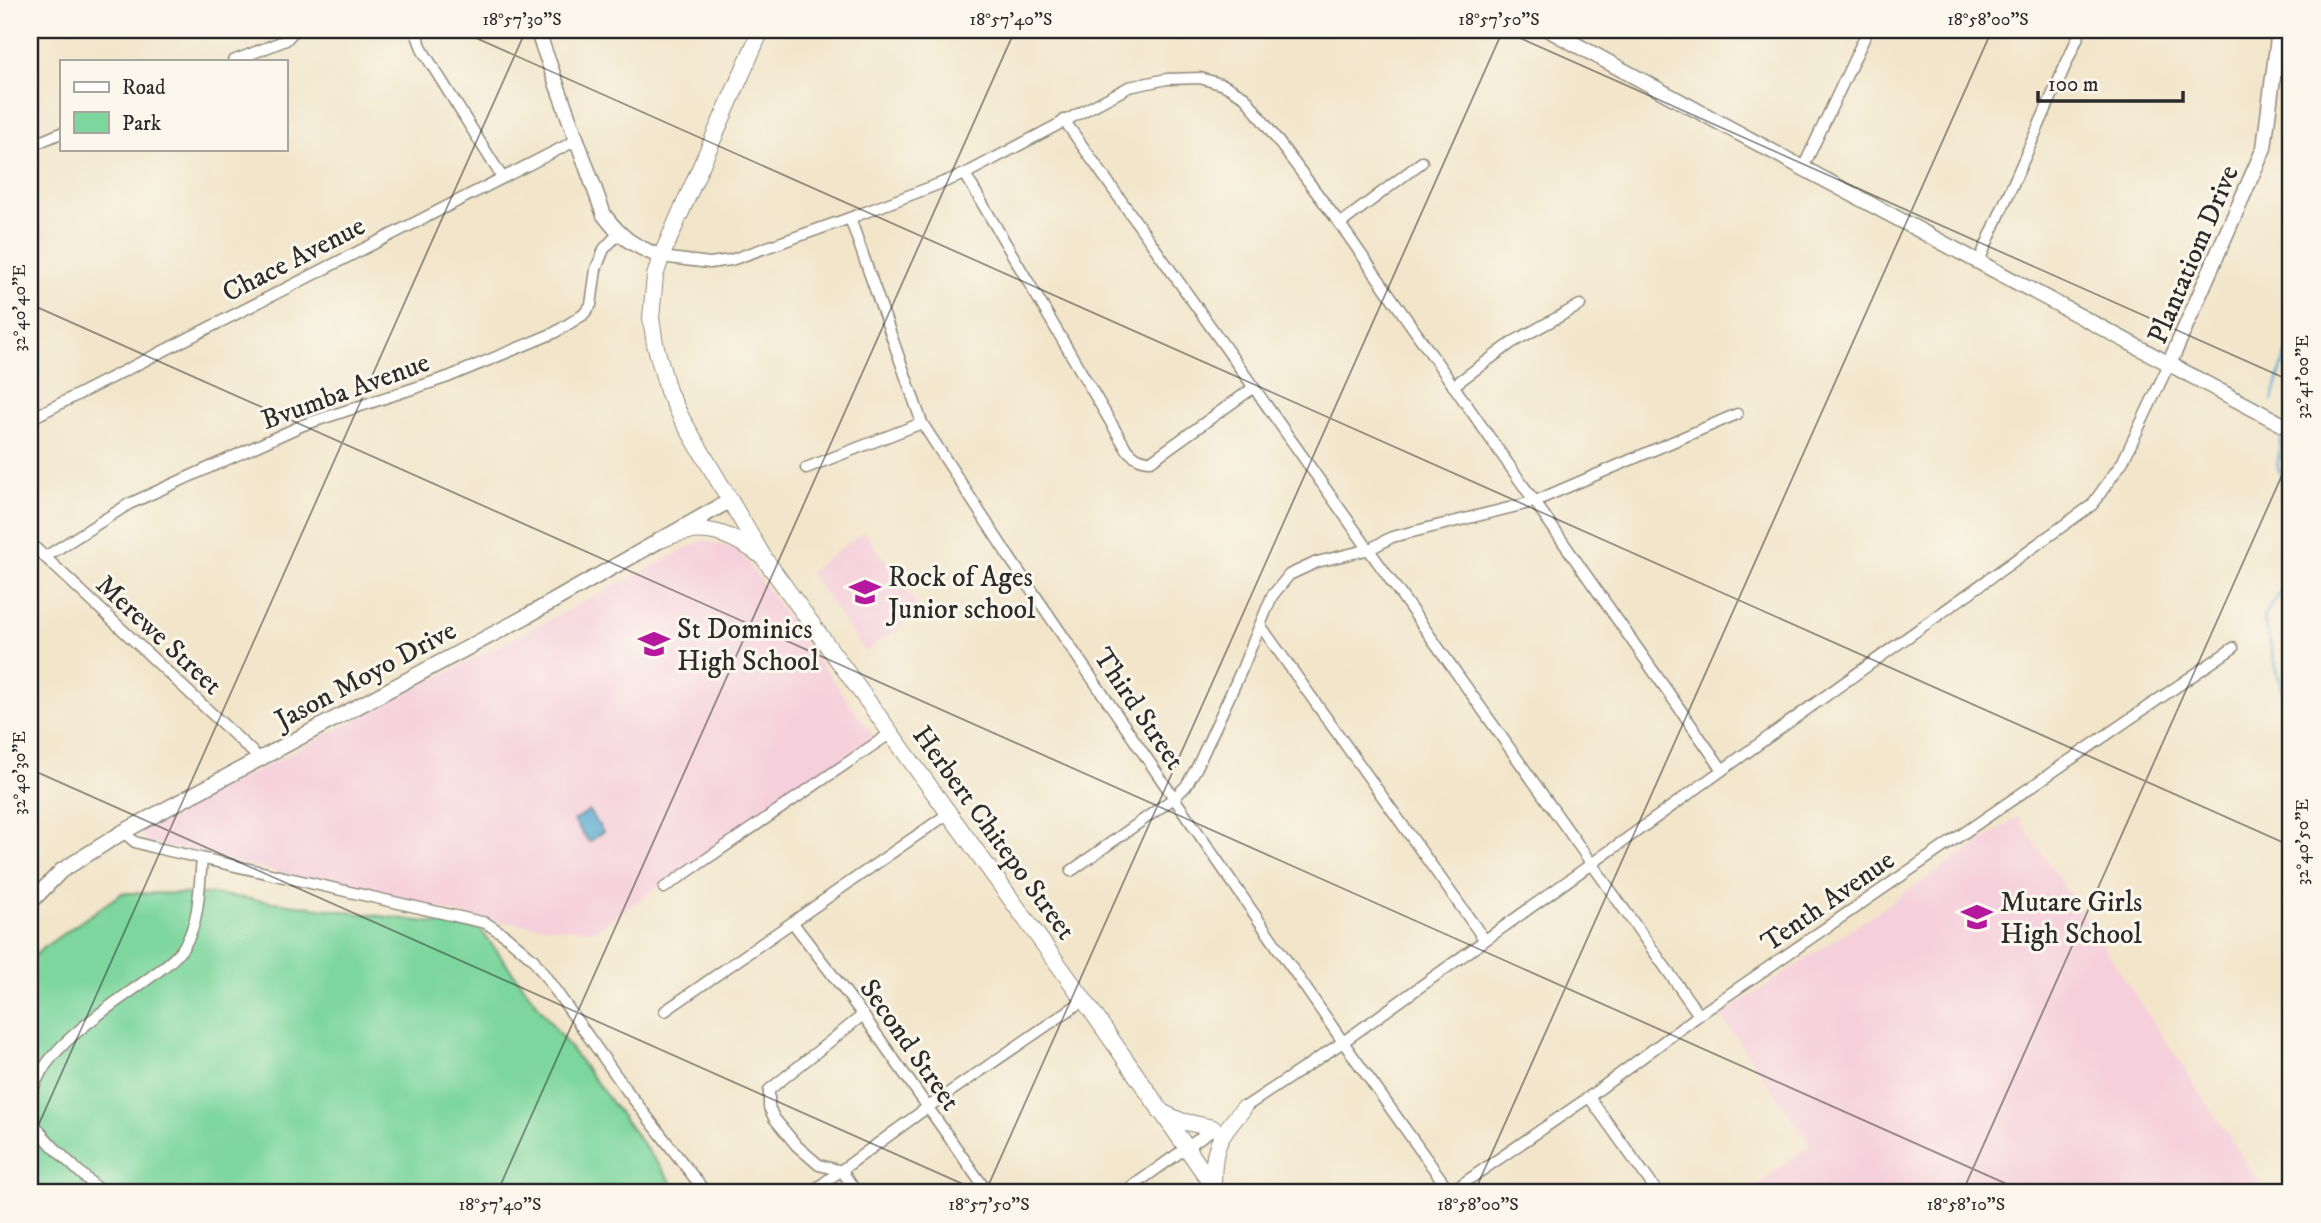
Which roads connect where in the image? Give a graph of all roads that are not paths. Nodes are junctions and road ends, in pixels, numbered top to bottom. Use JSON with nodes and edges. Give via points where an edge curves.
{"nodes":[{"id":1,"x":295,"y":30,"type":"edge"},
{"id":2,"x":415,"y":30,"type":"edge"},
{"id":3,"x":537,"y":30,"type":"edge"},
{"id":4,"x":1549,"y":30,"type":"edge"},
{"id":5,"x":1868,"y":30,"type":"edge"},
{"id":6,"x":2081,"y":30,"type":"edge"},
{"id":7,"x":2279,"y":30,"type":"edge"},
{"id":8,"x":757,"y":32,"type":"edge"},
{"id":9,"x":236,"y":60,"type":"edge"},
{"id":10,"x":1064,"y":120,"type":"junction"},
{"id":11,"x":60,"y":133,"type":"edge"},
{"id":12,"x":577,"y":140,"type":"junction"},
{"id":13,"x":30,"y":146,"type":"edge"},
{"id":14,"x":1422,"y":162,"type":"dead end"},
{"id":15,"x":1804,"y":169,"type":"junction"},
{"id":16,"x":965,"y":174,"type":"junction"},
{"id":17,"x":502,"y":177,"type":"junction"},
{"id":18,"x":850,"y":218,"type":"junction"},
{"id":19,"x":1339,"y":224,"type":"junction"},
{"id":20,"x":618,"y":234,"type":"junction"},
{"id":21,"x":661,"y":257,"type":"junction"},
{"id":22,"x":1979,"y":261,"type":"junction"},
{"id":23,"x":1580,"y":305,"type":"dead end"},
{"id":24,"x":2170,"y":362,"type":"junction"},
{"id":25,"x":1453,"y":386,"type":"junction"},
{"id":26,"x":1253,"y":388,"type":"junction"},
{"id":27,"x":1737,"y":414,"type":"dead end"},
{"id":28,"x":30,"y":419,"type":"edge"},
{"id":29,"x":922,"y":423,"type":"junction"},
{"id":30,"x":2291,"y":429,"type":"edge"},
{"id":31,"x":806,"y":468,"type":"dead end"},
{"id":32,"x":731,"y":500,"type":"junction"},
{"id":33,"x":1533,"y":502,"type":"junction"},
{"id":34,"x":660,"y":540,"type":"junction"},
{"id":35,"x":30,"y":543,"type":"edge"},
{"id":36,"x":1370,"y":549,"type":"junction"},
{"id":37,"x":45,"y":557,"type":"junction"},
{"id":38,"x":764,"y":558,"type":"junction"},
{"id":39,"x":1260,"y":625,"type":"junction"},
{"id":40,"x":2233,"y":648,"type":"dead end"},
{"id":41,"x":891,"y":733,"type":"junction"},
{"id":42,"x":259,"y":758,"type":"junction"},
{"id":43,"x":1722,"y":769,"type":"junction"},
{"id":44,"x":1174,"y":798,"type":"junction"},
{"id":45,"x":949,"y":813,"type":"junction"},
{"id":46,"x":123,"y":832,"type":"junction"},
{"id":47,"x":202,"y":859,"type":"junction"},
{"id":48,"x":1591,"y":863,"type":"junction"},
{"id":49,"x":1071,"y":871,"type":"dead end"},
{"id":50,"x":664,"y":888,"type":"dead end"},
{"id":51,"x":30,"y":903,"type":"edge"},
{"id":52,"x":793,"y":923,"type":"junction"},
{"id":53,"x":1484,"y":939,"type":"junction"},
{"id":54,"x":1083,"y":1000,"type":"junction"},
{"id":55,"x":664,"y":1011,"type":"dead end"},
{"id":56,"x":863,"y":1015,"type":"junction"},
{"id":57,"x":1699,"y":1015,"type":"junction"},
{"id":58,"x":1343,"y":1042,"type":"junction"},
{"id":59,"x":1589,"y":1097,"type":"junction"},
{"id":60,"x":928,"y":1107,"type":"junction"},
{"id":61,"x":1243,"y":1109,"type":"junction"},
{"id":62,"x":1161,"y":1112,"type":"junction"},
{"id":63,"x":1213,"y":1128,"type":"junction"},
{"id":64,"x":1185,"y":1147,"type":"junction"},
{"id":65,"x":842,"y":1171,"type":"junction"},
{"id":66,"x":1215,"y":1190,"type":"edge"},
{"id":67,"x":102,"y":1193,"type":"edge"},
{"id":68,"x":706,"y":1193,"type":"edge"},
{"id":69,"x":810,"y":1193,"type":"edge"},
{"id":70,"x":857,"y":1193,"type":"edge"},
{"id":71,"x":988,"y":1193,"type":"edge"},
{"id":72,"x":1123,"y":1193,"type":"edge"},
{"id":73,"x":1450,"y":1193,"type":"edge"},
{"id":74,"x":1658,"y":1193,"type":"edge"}],
"edges":[{"from":1,"to":9,"type":"street","via":[[286,40]]},
{"from":2,"to":17,"type":"street","via":[[423,51]]},
{"from":3,"to":12,"type":"street"},
{"from":4,"to":15,"type":"street"},
{"from":5,"to":15,"type":"street"},
{"from":6,"to":22,"type":"street"},
{"from":7,"to":24,"type":"street","name":"Plantatiom Drive","via":[[2264,148]]},
{"from":8,"to":21,"type":"main road","name":"Herbert Chitepo Street"},
{"from":10,"to":16,"type":"street"},
{"from":10,"to":19,"type":"street","via":[[1129,87],[1200,78],[1224,85],[1245,97]]},
{"from":10,"to":26,"type":"street"},
{"from":11,"to":13,"type":"street"},
{"from":12,"to":17,"type":"street","name":"Chace Avenue"},
{"from":12,"to":20,"type":"street","via":[[604,215]]},
{"from":14,"to":19,"type":"street"},
{"from":15,"to":22,"type":"street"},
{"from":16,"to":18,"type":"street"},
{"from":16,"to":26,"type":"street","via":[[1127,450],[1136,458],[1151,461]]},
{"from":17,"to":28,"type":"street","name":"Chace Avenue"},
{"from":18,"to":21,"type":"street","via":[[731,260],[710,263]]},
{"from":18,"to":29,"type":"street","name":"Third Street"},
{"from":19,"to":25,"type":"street"},
{"from":20,"to":21,"type":"street"},
{"from":20,"to":37,"type":"street","name":"Bvumba Avenue","via":[[604,249],[596,269],[591,305],[554,333],[448,376],[303,425],[129,505]]},
{"from":21,"to":32,"type":"main road","name":"Herbert Chitepo Street","via":[[651,318],[668,391]]},
{"from":22,"to":24,"type":"street"},
{"from":23,"to":25,"type":"street","via":[[1513,342]]},
{"from":24,"to":30,"type":"street","name":"Plantatiom Drive"},
{"from":24,"to":43,"type":"street","via":[[2123,461],[2092,505]]},
{"from":25,"to":33,"type":"street"},
{"from":26,"to":36,"type":"street"},
{"from":27,"to":33,"type":"street"},
{"from":29,"to":31,"type":"street"},
{"from":29,"to":44,"type":"street","name":"Third Street"},
{"from":32,"to":34,"type":"street","name":"Jason Moyo Drive"},
{"from":32,"to":38,"type":"main road","name":"Herbert Chitepo Street"},
{"from":33,"to":36,"type":"street","via":[[1392,537]]},
{"from":33,"to":43,"type":"street"},
{"from":34,"to":38,"type":"main road","via":[[676,532],[703,530],[738,540]]},
{"from":34,"to":42,"type":"street","name":"Jason Moyo Drive"},
{"from":35,"to":37,"type":"street","name":"Merewe Street"},
{"from":36,"to":39,"type":"street","via":[[1317,562],[1289,575],[1272,596]]},
{"from":36,"to":48,"type":"street"},
{"from":37,"to":42,"type":"street","name":"Merewe Street"},
{"from":38,"to":41,"type":"main road","name":"Herbert Chitepo Street"},
{"from":39,"to":44,"type":"street","via":[[1197,767]]},
{"from":39,"to":53,"type":"street"},
{"from":40,"to":57,"type":"street","name":"Tenth Avenue"},
{"from":41,"to":45,"type":"main road","name":"Herbert Chitepo Street"},
{"from":41,"to":50,"type":"street"},
{"from":42,"to":46,"type":"street","name":"Jason Moyo Drive"},
{"from":43,"to":48,"type":"street"},
{"from":44,"to":49,"type":"street"},
{"from":44,"to":58,"type":"street","name":"Third Street"},
{"from":45,"to":52,"type":"street"},
{"from":45,"to":54,"type":"main road","name":"Herbert Chitepo Street"},
{"from":46,"to":47,"type":"street","via":[[135,842]]},
{"from":46,"to":51,"type":"street","name":"Jason Moyo Drive","via":[[61,871]]},
{"from":47,"to":67,"type":"street","via":[[195,920],[186,944],[169,963],[64,1046],[40,1071],[31,1094],[30,1115],[38,1130]]},
{"from":47,"to":68,"type":"street","via":[[486,923],[506,936],[533,959]]},
{"from":48,"to":53,"type":"street"},
{"from":48,"to":57,"type":"street"},
{"from":52,"to":55,"type":"street"},
{"from":52,"to":56,"type":"street","name":"Second Street"},
{"from":53,"to":58,"type":"street"},
{"from":54,"to":60,"type":"street"},
{"from":54,"to":62,"type":"main road","name":"Herbert Chitepo Street"},
{"from":56,"to":60,"type":"street","name":"Second Street"},
{"from":56,"to":65,"type":"street","via":[[769,1090],[774,1118],[797,1146],[819,1165]]},
{"from":57,"to":59,"type":"street","name":"Tenth Avenue"},
{"from":58,"to":61,"type":"street"},
{"from":58,"to":73,"type":"street","name":"Third Street"},
{"from":59,"to":73,"type":"street","name":"Tenth Avenue"},
{"from":59,"to":74,"type":"street"},
{"from":60,"to":65,"type":"street"},
{"from":60,"to":71,"type":"street","name":"Second Street"},
{"from":61,"to":63,"type":"street"},
{"from":61,"to":66,"type":"main road","via":[[1216,1145]]},
{"from":62,"to":63,"type":"main road"},
{"from":62,"to":64,"type":"main road","name":"Herbert Chitepo Street"},
{"from":63,"to":64,"type":"street"},
{"from":64,"to":66,"type":"main road","name":"Herbert Chitepo Street"},
{"from":64,"to":72,"type":"street"},
{"from":65,"to":69,"type":"street"},
{"from":65,"to":70,"type":"street"}]}
